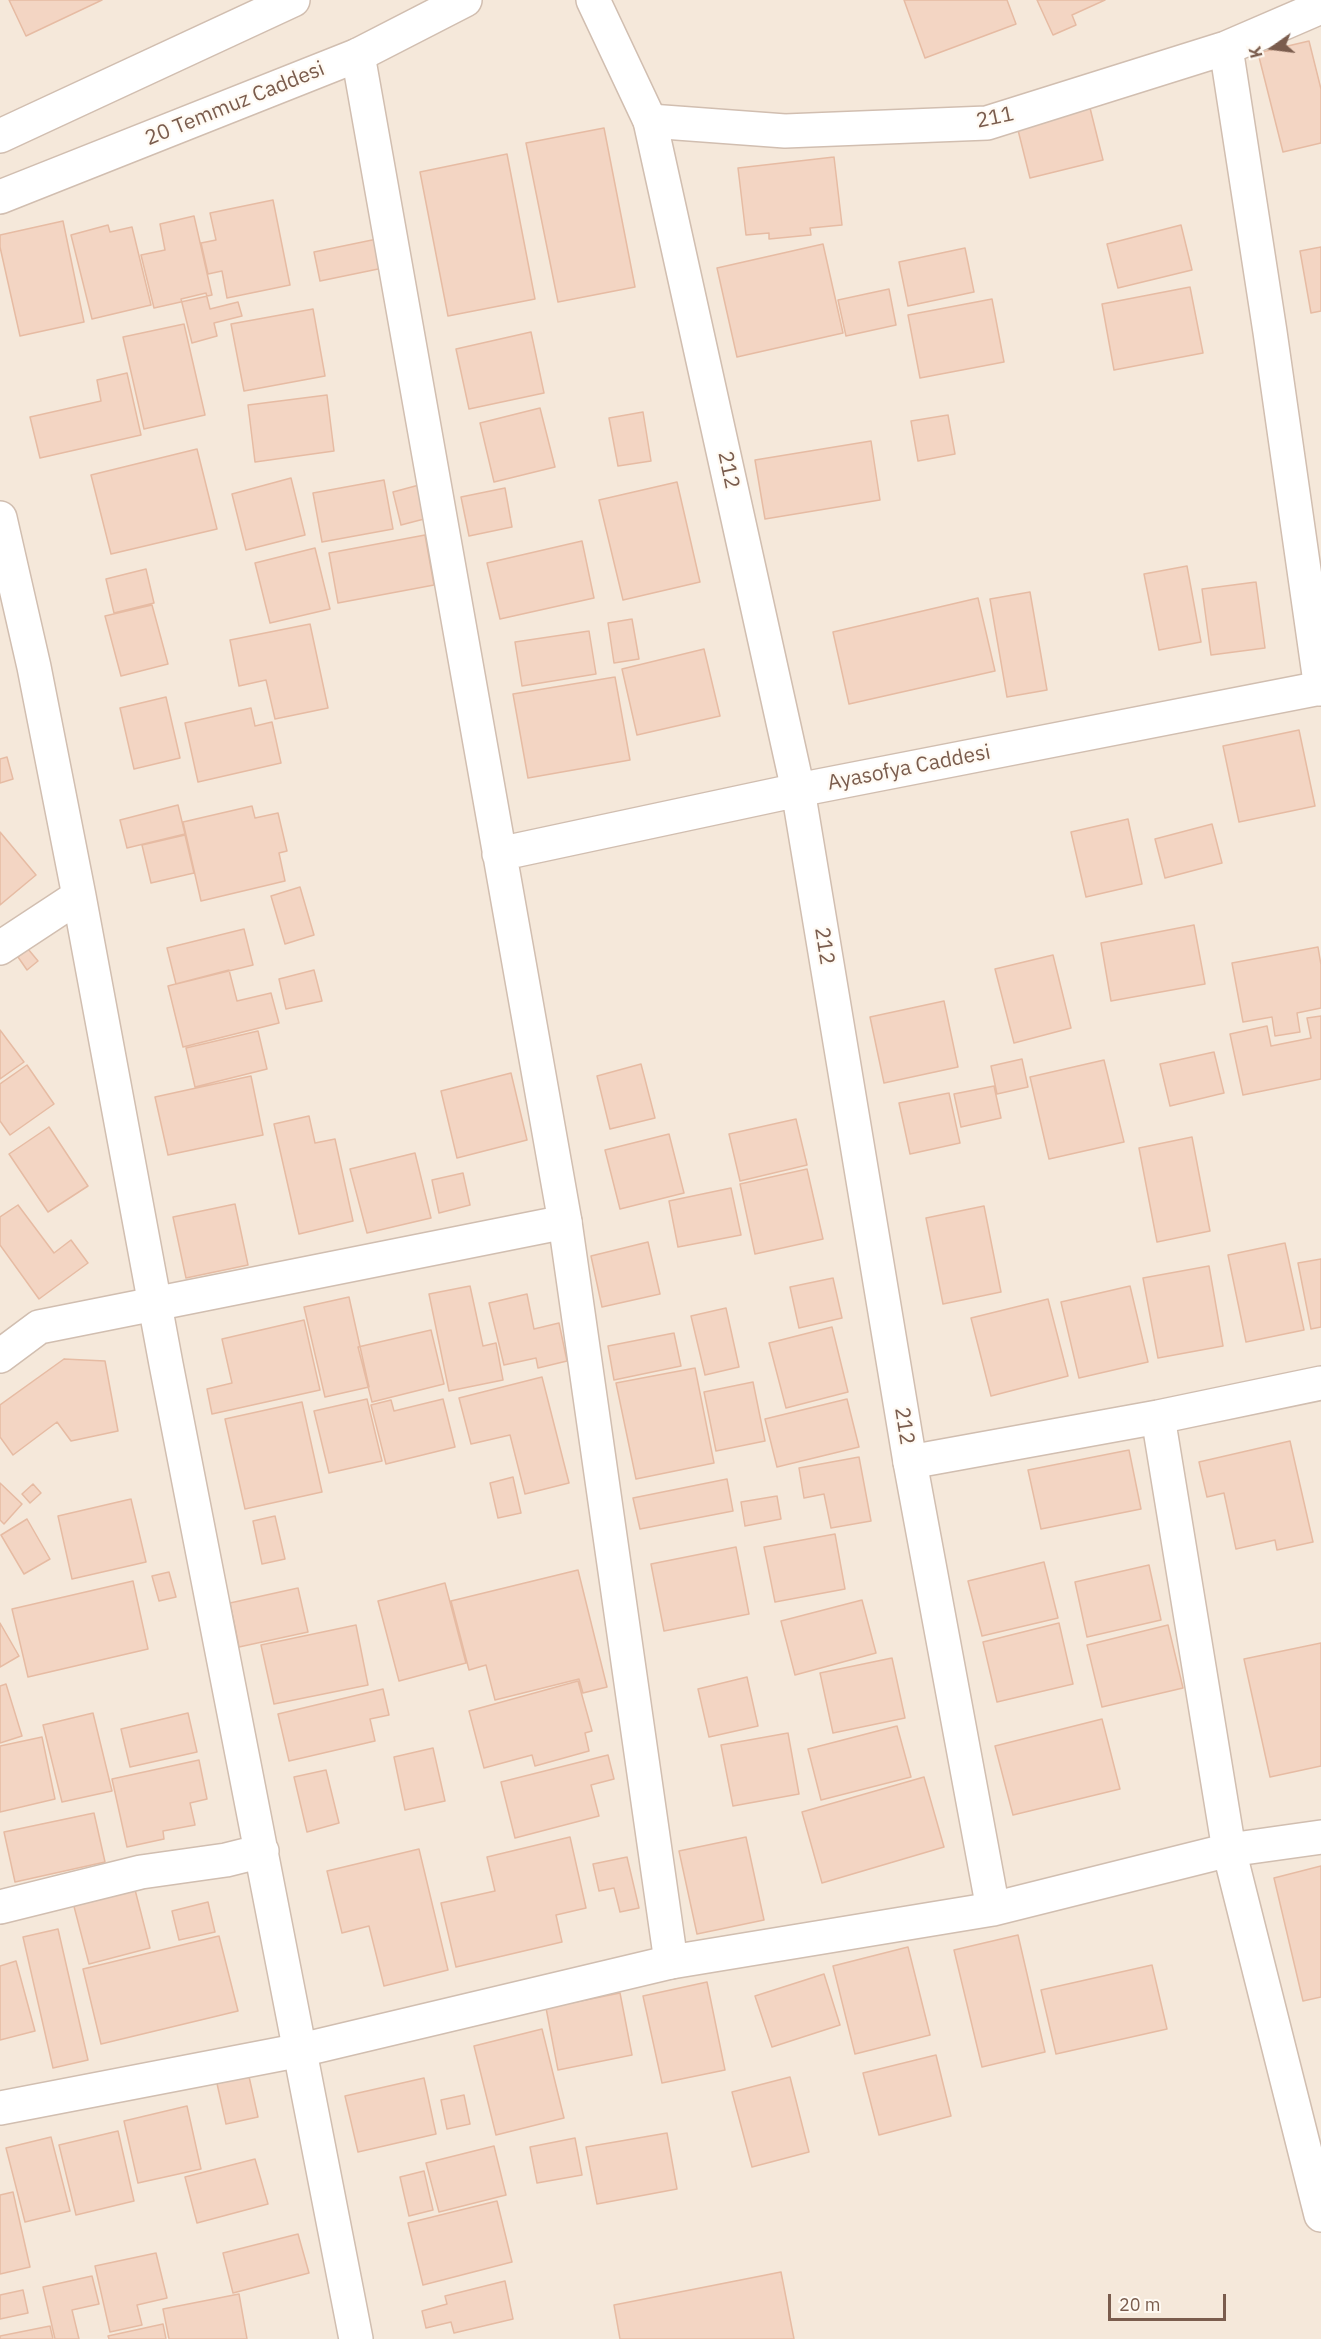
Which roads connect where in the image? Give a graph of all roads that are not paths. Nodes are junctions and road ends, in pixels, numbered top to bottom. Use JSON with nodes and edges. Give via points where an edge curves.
{"nodes":[{"id":1,"x":293,"y":0,"type":"edge"},
{"id":2,"x":465,"y":0,"type":"edge"},
{"id":3,"x":593,"y":0,"type":"edge"},
{"id":4,"x":1321,"y":6,"type":"edge"},
{"id":5,"x":1226,"y":48,"type":"junction"},
{"id":6,"x":358,"y":55,"type":"junction"},
{"id":7,"x":650,"y":121,"type":"junction"},
{"id":8,"x":0,"y":136,"type":"edge"},
{"id":9,"x":0,"y":197,"type":"edge"},
{"id":10,"x":2,"y":539,"type":"edge"},
{"id":11,"x":1321,"y":689,"type":"edge"},
{"id":12,"x":798,"y":790,"type":"junction"},
{"id":13,"x":499,"y":854,"type":"junction"},
{"id":14,"x":79,"y":896,"type":"junction"},
{"id":15,"x":0,"y":948,"type":"edge"},
{"id":16,"x":564,"y":1222,"type":"junction"},
{"id":17,"x":155,"y":1303,"type":"junction"},
{"id":18,"x":0,"y":1356,"type":"edge"},
{"id":19,"x":1321,"y":1383,"type":"edge"},
{"id":20,"x":1158,"y":1417,"type":"junction"},
{"id":21,"x":910,"y":1462,"type":"junction"},
{"id":22,"x":1321,"y":1837,"type":"edge"},
{"id":23,"x":1229,"y":1850,"type":"junction"},
{"id":24,"x":261,"y":1851,"type":"junction"},
{"id":25,"x":0,"y":1907,"type":"edge"},
{"id":26,"x":993,"y":1909,"type":"junction"},
{"id":27,"x":671,"y":1962,"type":"junction"},
{"id":28,"x":301,"y":2050,"type":"junction"},
{"id":29,"x":0,"y":2108,"type":"edge"},
{"id":30,"x":1314,"y":2152,"type":"edge"},
{"id":31,"x":1321,"y":2216,"type":"edge"},
{"id":32,"x":356,"y":2339,"type":"edge"}],
"edges":[{"from":1,"to":8,"type":"street"},
{"from":2,"to":6,"type":"street","name":"20 Temmuz Caddesi"},
{"from":3,"to":7,"type":"street","name":"212"},
{"from":4,"to":5,"type":"street","name":"211"},
{"from":5,"to":7,"type":"street","name":"211","via":[[987,123],[785,131]]},
{"from":5,"to":11,"type":"street"},
{"from":6,"to":9,"type":"street","name":"20 Temmuz Caddesi"},
{"from":6,"to":13,"type":"street"},
{"from":7,"to":12,"type":"street","name":"212"},
{"from":10,"to":14,"type":"street","via":[[34,668]]},
{"from":11,"to":12,"type":"street","name":"Ayasofya Caddesi"},
{"from":12,"to":13,"type":"street","name":"Ayasofya Caddesi"},
{"from":12,"to":21,"type":"street","name":"212"},
{"from":13,"to":16,"type":"street"},
{"from":14,"to":15,"type":"street"},
{"from":14,"to":17,"type":"street"},
{"from":16,"to":17,"type":"street"},
{"from":16,"to":27,"type":"street"},
{"from":17,"to":18,"type":"street","via":[[39,1327]]},
{"from":17,"to":24,"type":"street"},
{"from":19,"to":20,"type":"street"},
{"from":20,"to":21,"type":"street"},
{"from":20,"to":23,"type":"street"},
{"from":21,"to":26,"type":"street","name":"212"},
{"from":22,"to":23,"type":"street"},
{"from":23,"to":26,"type":"street"},
{"from":23,"to":30,"type":"street"},
{"from":24,"to":25,"type":"street","via":[[141,1872]]},
{"from":24,"to":28,"type":"street"},
{"from":26,"to":27,"type":"street"},
{"from":27,"to":28,"type":"street"},
{"from":28,"to":29,"type":"street"},
{"from":28,"to":32,"type":"street"},
{"from":30,"to":31,"type":"street"}]}
